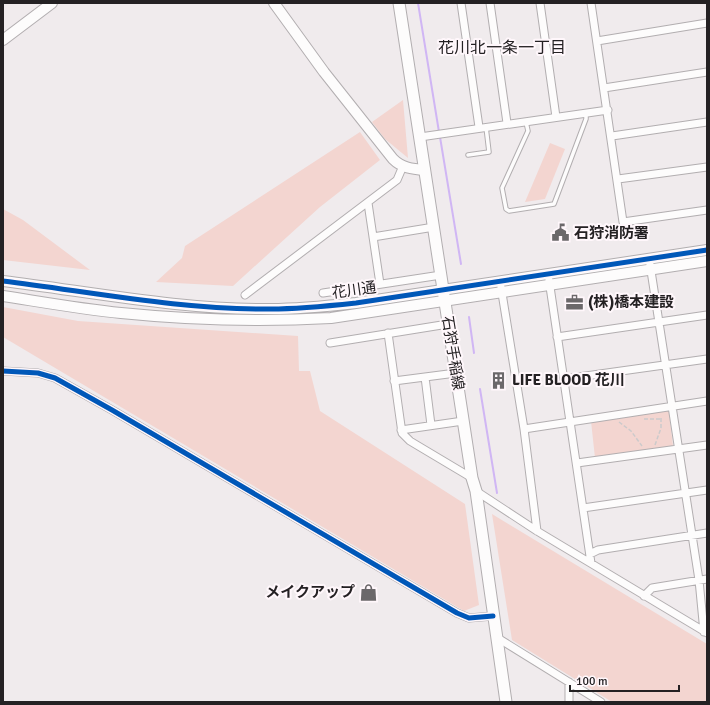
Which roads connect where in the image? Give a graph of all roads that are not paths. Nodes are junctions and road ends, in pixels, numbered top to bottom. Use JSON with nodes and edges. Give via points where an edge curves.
{"nodes":[{"id":1,"x":52,"y":3,"type":"edge"},
{"id":2,"x":274,"y":3,"type":"edge"},
{"id":3,"x":400,"y":3,"type":"edge"},
{"id":4,"x":461,"y":3,"type":"edge"},
{"id":5,"x":490,"y":3,"type":"edge"},
{"id":6,"x":540,"y":3,"type":"edge"},
{"id":7,"x":591,"y":3,"type":"edge"},
{"id":8,"x":707,"y":23,"type":"edge"},
{"id":9,"x":3,"y":40,"type":"edge"},
{"id":10,"x":597,"y":41,"type":"junction"},
{"id":11,"x":707,"y":72,"type":"edge"},
{"id":12,"x":604,"y":88,"type":"junction"},
{"id":13,"x":608,"y":110,"type":"junction"},
{"id":14,"x":586,"y":113,"type":"junction"},
{"id":15,"x":556,"y":117,"type":"junction"},
{"id":16,"x":526,"y":121,"type":"junction"},
{"id":17,"x":707,"y":122,"type":"edge"},
{"id":18,"x":507,"y":124,"type":"junction"},
{"id":19,"x":483,"y":127,"type":"junction"},
{"id":20,"x":612,"y":136,"type":"junction"},
{"id":21,"x":420,"y":137,"type":"junction"},
{"id":22,"x":468,"y":155,"type":"dead end"},
{"id":23,"x":403,"y":166,"type":"junction"},
{"id":24,"x":707,"y":167,"type":"edge"},
{"id":25,"x":424,"y":170,"type":"junction"},
{"id":26,"x":618,"y":179,"type":"junction"},
{"id":27,"x":368,"y":203,"type":"junction"},
{"id":28,"x":707,"y":210,"type":"edge"},
{"id":29,"x":434,"y":227,"type":"junction"},
{"id":30,"x":373,"y":237,"type":"junction"},
{"id":31,"x":707,"y":250,"type":"edge"},
{"id":32,"x":649,"y":258,"type":"junction"},
{"id":33,"x":707,"y":262,"type":"edge"},
{"id":34,"x":651,"y":270,"type":"junction"},
{"id":35,"x":548,"y":274,"type":"junction"},
{"id":36,"x":441,"y":275,"type":"junction"},
{"id":37,"x":500,"y":280,"type":"junction"},
{"id":38,"x":3,"y":281,"type":"edge"},
{"id":39,"x":380,"y":284,"type":"junction"},
{"id":40,"x":549,"y":285,"type":"junction"},
{"id":41,"x":444,"y":288,"type":"junction"},
{"id":42,"x":502,"y":292,"type":"junction"},
{"id":43,"x":323,"y":293,"type":"dead end"},
{"id":44,"x":245,"y":295,"type":"dead end"},
{"id":45,"x":3,"y":296,"type":"edge"},
{"id":46,"x":445,"y":301,"type":"junction"},
{"id":47,"x":707,"y":315,"type":"edge"},
{"id":48,"x":659,"y":323,"type":"junction"},
{"id":49,"x":448,"y":324,"type":"junction"},
{"id":50,"x":388,"y":333,"type":"junction"},
{"id":51,"x":557,"y":337,"type":"junction"},
{"id":52,"x":330,"y":343,"type":"dead end"},
{"id":53,"x":707,"y":359,"type":"edge"},
{"id":54,"x":666,"y":366,"type":"junction"},
{"id":55,"x":3,"y":371,"type":"edge"},
{"id":56,"x":456,"y":373,"type":"junction"},
{"id":57,"x":425,"y":378,"type":"junction"},
{"id":58,"x":564,"y":379,"type":"junction"},
{"id":59,"x":394,"y":382,"type":"junction"},
{"id":60,"x":707,"y":401,"type":"edge"},
{"id":61,"x":672,"y":406,"type":"junction"},
{"id":62,"x":463,"y":421,"type":"junction"},
{"id":63,"x":570,"y":421,"type":"junction"},
{"id":64,"x":431,"y":425,"type":"junction"},
{"id":65,"x":524,"y":429,"type":"junction"},
{"id":66,"x":401,"y":430,"type":"junction"},
{"id":67,"x":707,"y":445,"type":"edge"},
{"id":68,"x":678,"y":449,"type":"junction"},
{"id":69,"x":576,"y":463,"type":"junction"},
{"id":70,"x":472,"y":478,"type":"junction"},
{"id":71,"x":707,"y":490,"type":"edge"},
{"id":72,"x":476,"y":491,"type":"junction"},
{"id":73,"x":685,"y":494,"type":"junction"},
{"id":74,"x":583,"y":508,"type":"junction"},
{"id":75,"x":537,"y":531,"type":"junction"},
{"id":76,"x":707,"y":533,"type":"edge"},
{"id":77,"x":691,"y":535,"type":"junction"},
{"id":78,"x":590,"y":554,"type":"junction"},
{"id":79,"x":591,"y":563,"type":"junction"},
{"id":80,"x":707,"y":579,"type":"edge"},
{"id":81,"x":699,"y":580,"type":"junction"},
{"id":82,"x":644,"y":596,"type":"junction"},
{"id":83,"x":493,"y":616,"type":"junction"},
{"id":84,"x":706,"y":628,"type":"edge"},
{"id":85,"x":496,"y":637,"type":"junction"},
{"id":86,"x":569,"y":682,"type":"junction"},
{"id":87,"x":506,"y":702,"type":"edge"},
{"id":88,"x":569,"y":702,"type":"edge"},
{"id":89,"x":601,"y":702,"type":"edge"}],
"edges":[{"from":1,"to":9,"type":"street"},
{"from":2,"to":23,"type":"street","via":[[324,72],[393,159]]},
{"from":3,"to":21,"type":"main road","name":"石狩手稲線"},
{"from":4,"to":19,"type":"street"},
{"from":5,"to":18,"type":"street"},
{"from":6,"to":15,"type":"street"},
{"from":7,"to":10,"type":"street"},
{"from":8,"to":10,"type":"street"},
{"from":10,"to":12,"type":"street"},
{"from":11,"to":12,"type":"street"},
{"from":12,"to":13,"type":"street"},
{"from":13,"to":14,"type":"street"},
{"from":13,"to":20,"type":"street"},
{"from":14,"to":15,"type":"street"},
{"from":14,"to":16,"type":"lane","via":[[554,204],[509,211],[506,209],[502,188],[528,131]]},
{"from":15,"to":16,"type":"street"},
{"from":16,"to":18,"type":"street"},
{"from":17,"to":20,"type":"street"},
{"from":18,"to":19,"type":"street"},
{"from":19,"to":21,"type":"street"},
{"from":19,"to":22,"type":"lane","via":[[489,152]]},
{"from":20,"to":26,"type":"street"},
{"from":21,"to":25,"type":"main road","name":"石狩手稲線"},
{"from":23,"to":25,"type":"street"},
{"from":23,"to":27,"type":"street","via":[[397,180]]},
{"from":24,"to":26,"type":"street"},
{"from":25,"to":29,"type":"main road","name":"石狩手稲線"},
{"from":26,"to":28,"type":"street","via":[[623,222]]},
{"from":27,"to":30,"type":"street"},
{"from":27,"to":44,"type":"street"},
{"from":29,"to":30,"type":"street"},
{"from":29,"to":36,"type":"main road","name":"石狩手稲線"},
{"from":30,"to":39,"type":"street"},
{"from":31,"to":32,"type":"street","name":"花川通"},
{"from":32,"to":34,"type":"street"},
{"from":32,"to":35,"type":"street","name":"花川通"},
{"from":33,"to":34,"type":"street","name":"花川通"},
{"from":34,"to":40,"type":"street","name":"花川通"},
{"from":34,"to":48,"type":"street"},
{"from":35,"to":37,"type":"street","name":"花川通"},
{"from":35,"to":40,"type":"street"},
{"from":36,"to":39,"type":"street"},
{"from":36,"to":41,"type":"main road","name":"石狩手稲線"},
{"from":37,"to":41,"type":"street","name":"花川通"},
{"from":37,"to":42,"type":"street"},
{"from":38,"to":41,"type":"street","name":"花川通","via":[[172,304],[271,309],[356,303]]},
{"from":39,"to":43,"type":"street"},
{"from":40,"to":42,"type":"street","name":"花川通"},
{"from":40,"to":51,"type":"street"},
{"from":41,"to":46,"type":"main road","name":"石狩手稲線"},
{"from":42,"to":46,"type":"street","name":"花川通"},
{"from":42,"to":65,"type":"street"},
{"from":45,"to":46,"type":"street","name":"花川通","via":[[120,313],[252,321],[331,318]]},
{"from":46,"to":49,"type":"main road","name":"石狩手稲線"},
{"from":47,"to":48,"type":"street"},
{"from":48,"to":51,"type":"street"},
{"from":48,"to":54,"type":"street"},
{"from":49,"to":50,"type":"street"},
{"from":49,"to":56,"type":"main road","name":"石狩手稲線"},
{"from":50,"to":52,"type":"street"},
{"from":50,"to":59,"type":"street"},
{"from":51,"to":58,"type":"street"},
{"from":53,"to":54,"type":"street"},
{"from":54,"to":58,"type":"street"},
{"from":54,"to":61,"type":"street"},
{"from":55,"to":83,"type":"street","via":[[38,373],[56,378],[457,613],[469,618]]},
{"from":56,"to":57,"type":"street"},
{"from":56,"to":62,"type":"main road","name":"石狩手稲線"},
{"from":57,"to":59,"type":"street"},
{"from":57,"to":64,"type":"street"},
{"from":58,"to":63,"type":"street"},
{"from":59,"to":66,"type":"street"},
{"from":60,"to":61,"type":"street"},
{"from":61,"to":63,"type":"street"},
{"from":61,"to":68,"type":"street"},
{"from":62,"to":64,"type":"street"},
{"from":62,"to":70,"type":"main road","name":"石狩手稲線"},
{"from":63,"to":65,"type":"street"},
{"from":63,"to":69,"type":"street"},
{"from":64,"to":66,"type":"street"},
{"from":65,"to":75,"type":"street"},
{"from":66,"to":70,"type":"street","via":[[410,441]]},
{"from":67,"to":68,"type":"street"},
{"from":68,"to":69,"type":"street"},
{"from":68,"to":73,"type":"street"},
{"from":69,"to":74,"type":"street"},
{"from":70,"to":72,"type":"main road","name":"石狩手稲線"},
{"from":71,"to":73,"type":"street"},
{"from":72,"to":75,"type":"street"},
{"from":72,"to":83,"type":"main road","name":"石狩手稲線"},
{"from":73,"to":74,"type":"street"},
{"from":73,"to":77,"type":"street"},
{"from":74,"to":78,"type":"street"},
{"from":75,"to":79,"type":"street"},
{"from":76,"to":77,"type":"street"},
{"from":77,"to":78,"type":"street","via":[[598,550]]},
{"from":77,"to":81,"type":"street"},
{"from":78,"to":79,"type":"street"},
{"from":79,"to":82,"type":"street"},
{"from":80,"to":81,"type":"street"},
{"from":81,"to":82,"type":"street","via":[[652,588]]},
{"from":81,"to":84,"type":"street"},
{"from":82,"to":84,"type":"street"},
{"from":83,"to":85,"type":"main road","name":"石狩手稲線"},
{"from":85,"to":86,"type":"street"},
{"from":85,"to":87,"type":"main road","name":"石狩手稲線"},
{"from":86,"to":88,"type":"street"},
{"from":86,"to":89,"type":"street"}]}
